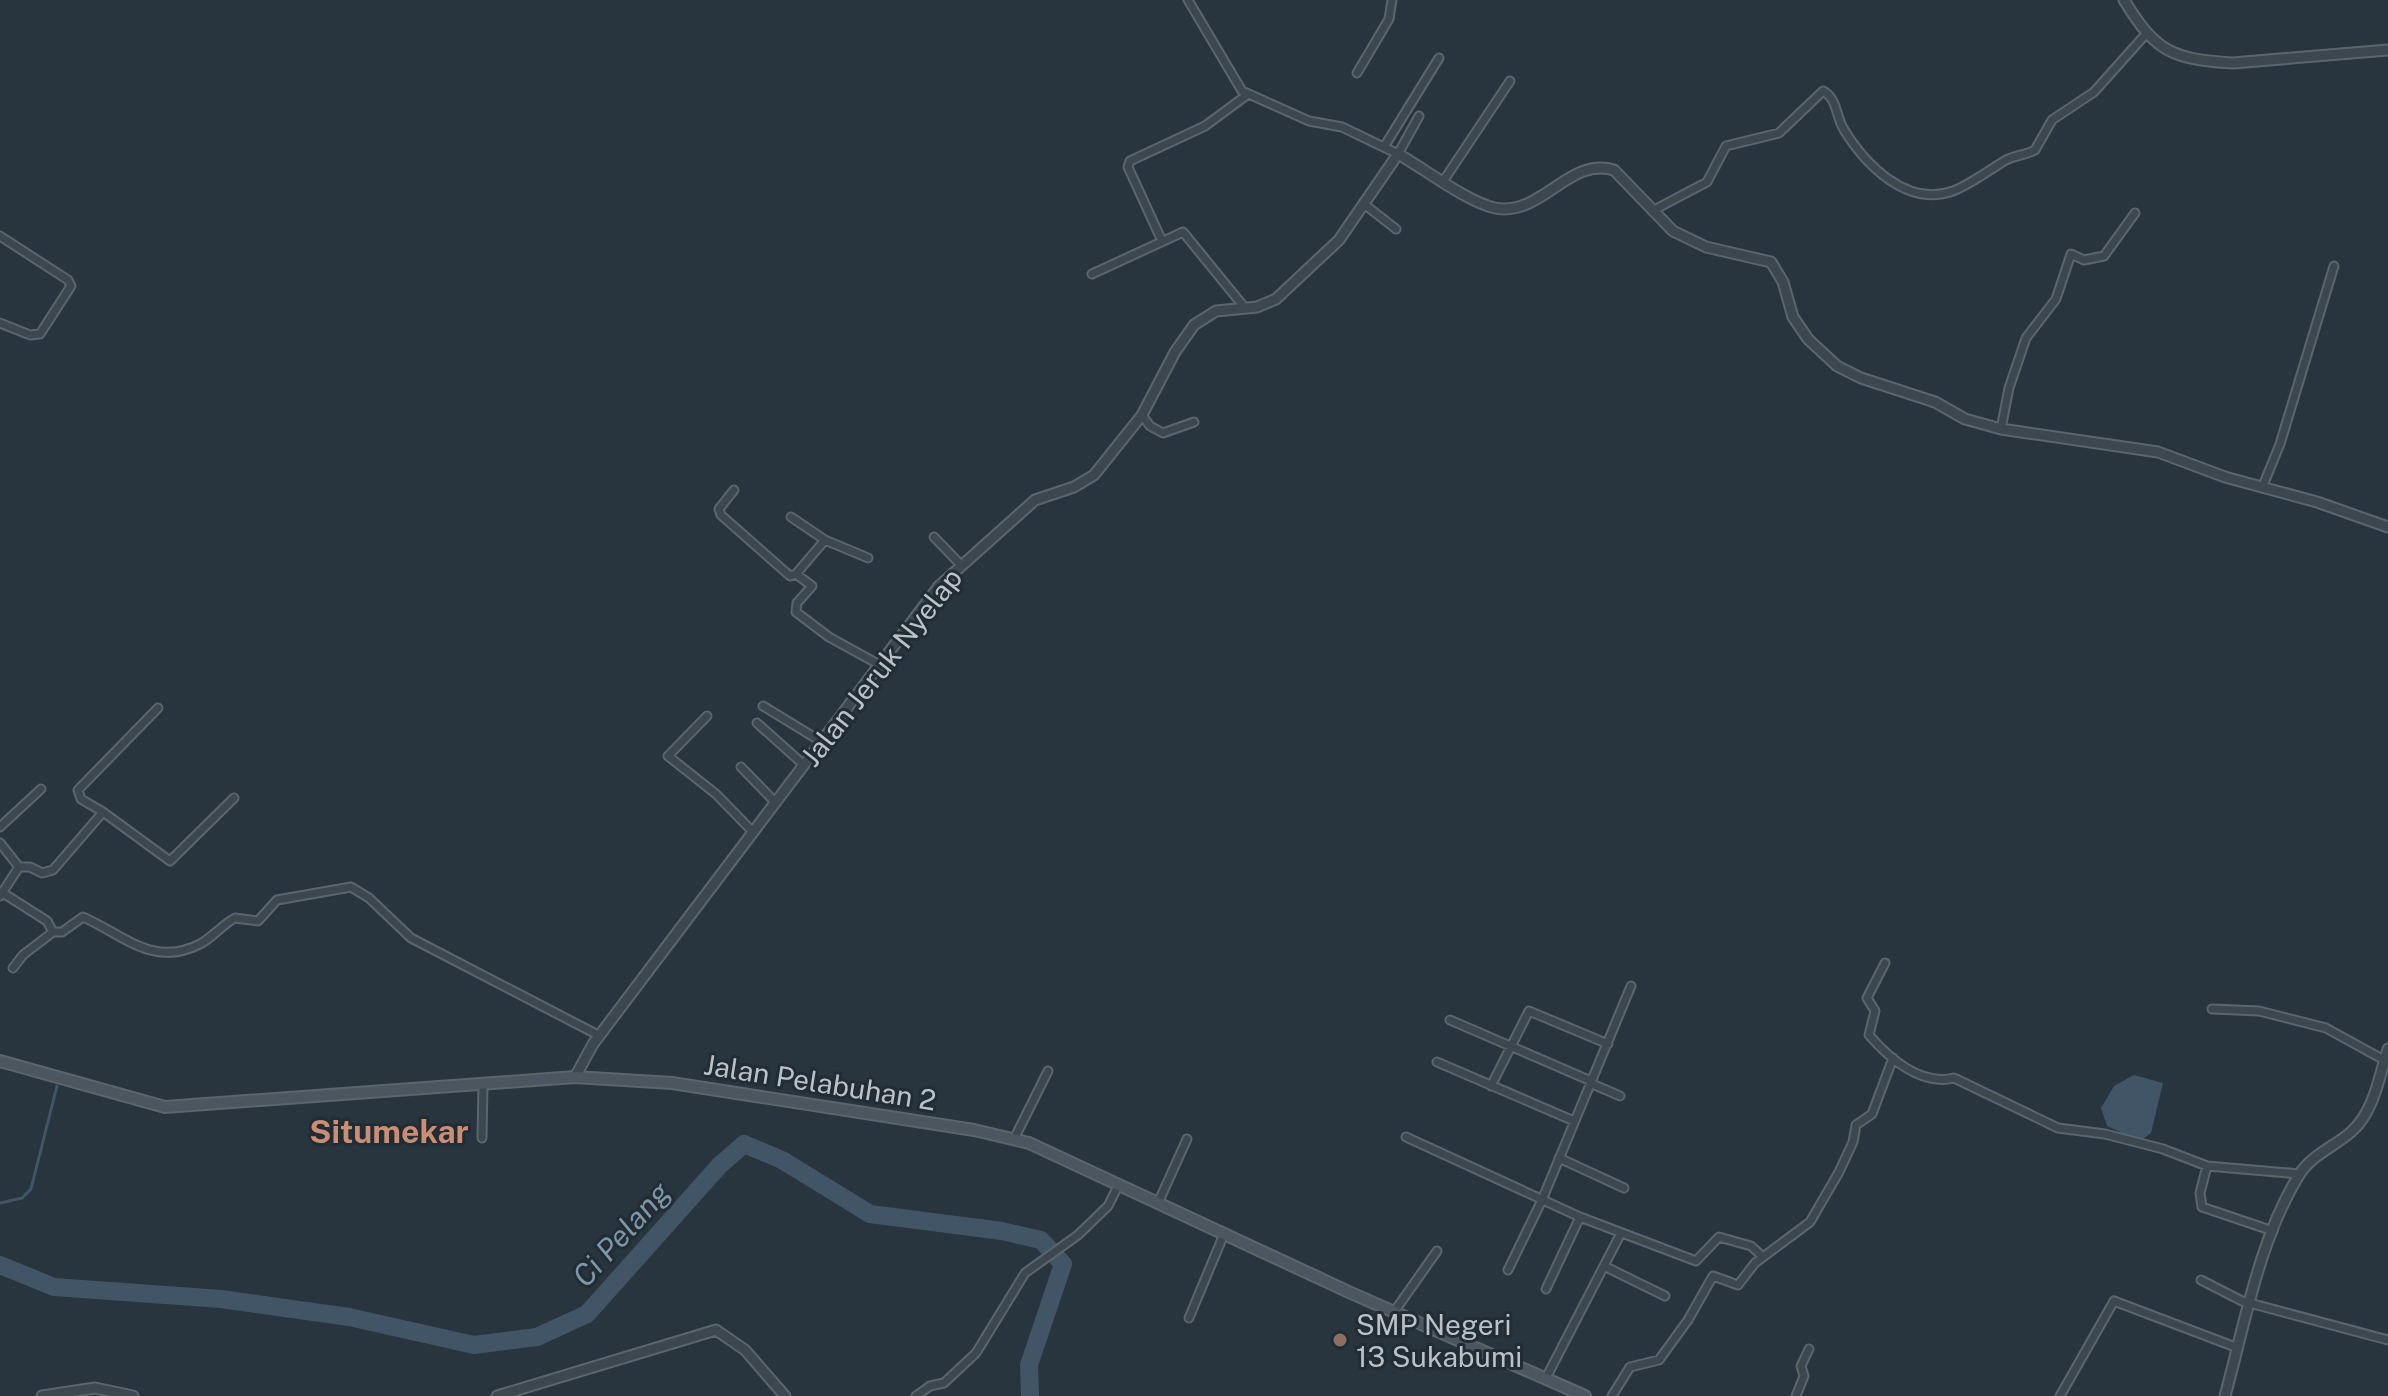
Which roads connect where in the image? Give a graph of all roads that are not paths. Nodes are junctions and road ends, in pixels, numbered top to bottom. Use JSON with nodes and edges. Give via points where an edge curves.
{"nodes":[{"id":1,"x":1188,"y":0,"type":"edge"},
{"id":2,"x":1392,"y":0,"type":"edge"},
{"id":3,"x":2124,"y":0,"type":"edge"},
{"id":4,"x":2145,"y":35,"type":"junction"},
{"id":5,"x":2388,"y":50,"type":"edge"},
{"id":6,"x":1439,"y":58,"type":"dead end"},
{"id":7,"x":1357,"y":73,"type":"dead end"},
{"id":8,"x":1510,"y":81,"type":"dead end"},
{"id":9,"x":1247,"y":95,"type":"junction"},
{"id":10,"x":1419,"y":116,"type":"dead end"},
{"id":11,"x":1384,"y":147,"type":"junction"},
{"id":12,"x":1398,"y":154,"type":"junction"},
{"id":13,"x":1444,"y":180,"type":"junction"},
{"id":14,"x":1364,"y":204,"type":"junction"},
{"id":15,"x":1652,"y":211,"type":"junction"},
{"id":16,"x":2135,"y":213,"type":"dead end"},
{"id":17,"x":1396,"y":229,"type":"dead end"},
{"id":18,"x":0,"y":236,"type":"edge"},
{"id":19,"x":1162,"y":241,"type":"junction"},
{"id":20,"x":2334,"y":266,"type":"dead end"},
{"id":21,"x":1092,"y":274,"type":"dead end"},
{"id":22,"x":1245,"y":308,"type":"junction"},
{"id":23,"x":0,"y":323,"type":"edge"},
{"id":24,"x":1142,"y":415,"type":"junction"},
{"id":25,"x":1194,"y":422,"type":"dead end"},
{"id":26,"x":2001,"y":429,"type":"junction"},
{"id":27,"x":2262,"y":488,"type":"junction"},
{"id":28,"x":734,"y":490,"type":"dead end"},
{"id":29,"x":791,"y":517,"type":"dead end"},
{"id":30,"x":2388,"y":527,"type":"edge"},
{"id":31,"x":934,"y":537,"type":"dead end"},
{"id":32,"x":825,"y":540,"type":"junction"},
{"id":33,"x":868,"y":558,"type":"dead end"},
{"id":34,"x":961,"y":565,"type":"junction"},
{"id":35,"x":796,"y":574,"type":"junction"},
{"id":36,"x":878,"y":664,"type":"junction"},
{"id":37,"x":763,"y":706,"type":"dead end"},
{"id":38,"x":158,"y":708,"type":"dead end"},
{"id":39,"x":707,"y":716,"type":"dead end"},
{"id":40,"x":757,"y":723,"type":"dead end"},
{"id":41,"x":822,"y":742,"type":"junction"},
{"id":42,"x":804,"y":765,"type":"junction"},
{"id":43,"x":741,"y":767,"type":"dead end"},
{"id":44,"x":41,"y":789,"type":"dead end"},
{"id":45,"x":234,"y":798,"type":"dead end"},
{"id":46,"x":775,"y":802,"type":"junction"},
{"id":47,"x":103,"y":812,"type":"junction"},
{"id":48,"x":0,"y":827,"type":"edge"},
{"id":49,"x":753,"y":832,"type":"junction"},
{"id":50,"x":0,"y":843,"type":"edge"},
{"id":51,"x":19,"y":867,"type":"junction"},
{"id":52,"x":1,"y":895,"type":"edge"},
{"id":53,"x":53,"y":932,"type":"junction"},
{"id":54,"x":1885,"y":963,"type":"dead end"},
{"id":55,"x":13,"y":968,"type":"dead end"},
{"id":56,"x":1631,"y":986,"type":"dead end"},
{"id":57,"x":2212,"y":1009,"type":"dead end"},
{"id":58,"x":1450,"y":1020,"type":"dead end"},
{"id":59,"x":600,"y":1036,"type":"junction"},
{"id":60,"x":1608,"y":1044,"type":"junction"},
{"id":61,"x":1510,"y":1046,"type":"junction"},
{"id":62,"x":2388,"y":1049,"type":"edge"},
{"id":63,"x":1893,"y":1058,"type":"junction"},
{"id":64,"x":2384,"y":1060,"type":"junction"},
{"id":65,"x":0,"y":1061,"type":"edge"},
{"id":66,"x":1437,"y":1062,"type":"dead end"},
{"id":67,"x":1048,"y":1071,"type":"dead end"},
{"id":68,"x":575,"y":1077,"type":"junction"},
{"id":69,"x":1591,"y":1082,"type":"junction"},
{"id":70,"x":483,"y":1085,"type":"junction"},
{"id":71,"x":1491,"y":1086,"type":"junction"},
{"id":72,"x":1620,"y":1096,"type":"dead end"},
{"id":73,"x":1574,"y":1121,"type":"junction"},
{"id":74,"x":1406,"y":1137,"type":"dead end"},
{"id":75,"x":482,"y":1138,"type":"dead end"},
{"id":76,"x":1014,"y":1139,"type":"junction"},
{"id":77,"x":1187,"y":1139,"type":"dead end"},
{"id":78,"x":1559,"y":1158,"type":"junction"},
{"id":79,"x":2207,"y":1166,"type":"junction"},
{"id":80,"x":2299,"y":1174,"type":"junction"},
{"id":81,"x":1119,"y":1184,"type":"junction"},
{"id":82,"x":1624,"y":1188,"type":"dead end"},
{"id":83,"x":1542,"y":1200,"type":"junction"},
{"id":84,"x":1158,"y":1203,"type":"junction"},
{"id":85,"x":1580,"y":1217,"type":"junction"},
{"id":86,"x":2273,"y":1231,"type":"junction"},
{"id":87,"x":1621,"y":1233,"type":"junction"},
{"id":88,"x":1224,"y":1234,"type":"junction"},
{"id":89,"x":1437,"y":1251,"type":"dead end"},
{"id":90,"x":1763,"y":1257,"type":"junction"},
{"id":91,"x":1606,"y":1267,"type":"junction"},
{"id":92,"x":1508,"y":1270,"type":"dead end"},
{"id":93,"x":2201,"y":1280,"type":"dead end"},
{"id":94,"x":1546,"y":1289,"type":"dead end"},
{"id":95,"x":1665,"y":1296,"type":"dead end"},
{"id":96,"x":2251,"y":1303,"type":"junction"},
{"id":97,"x":1394,"y":1312,"type":"junction"},
{"id":98,"x":1189,"y":1318,"type":"dead end"},
{"id":99,"x":2388,"y":1340,"type":"edge"},
{"id":100,"x":2238,"y":1348,"type":"junction"},
{"id":101,"x":1809,"y":1349,"type":"dead end"},
{"id":102,"x":1546,"y":1378,"type":"junction"},
{"id":103,"x":42,"y":1396,"type":"edge"},
{"id":104,"x":133,"y":1396,"type":"edge"},
{"id":105,"x":497,"y":1396,"type":"edge"},
{"id":106,"x":785,"y":1396,"type":"edge"},
{"id":107,"x":916,"y":1396,"type":"edge"},
{"id":108,"x":1585,"y":1396,"type":"edge"},
{"id":109,"x":1612,"y":1396,"type":"edge"},
{"id":110,"x":1796,"y":1396,"type":"edge"},
{"id":111,"x":2060,"y":1396,"type":"edge"},
{"id":112,"x":2225,"y":1396,"type":"edge"}],
"edges":[{"from":1,"to":9,"type":"street","via":[[1233,81]]},
{"from":2,"to":7,"type":"street","via":[[1389,19]]},
{"from":3,"to":4,"type":"street"},
{"from":4,"to":5,"type":"street","via":[[2175,53],[2221,62]]},
{"from":4,"to":15,"type":"street","via":[[2094,92],[2052,120],[2035,150],[1952,191],[1925,193],[1882,176],[1862,156],[1842,127],[1831,96],[1823,91],[1779,133],[1726,146],[1707,182]]},
{"from":6,"to":11,"type":"street"},
{"from":8,"to":13,"type":"street"},
{"from":9,"to":11,"type":"street"},
{"from":9,"to":19,"type":"street","via":[[1205,126],[1130,161],[1128,167]]},
{"from":10,"to":12,"type":"street"},
{"from":11,"to":12,"type":"street"},
{"from":12,"to":13,"type":"street"},
{"from":12,"to":14,"type":"street","name":"Jalan Jeruk Nyelap"},
{"from":13,"to":15,"type":"street","via":[[1487,205],[1509,208],[1531,203],[1578,173],[1606,167],[1624,177]]},
{"from":14,"to":17,"type":"street"},
{"from":14,"to":22,"type":"street","name":"Jalan Jeruk Nyelap","via":[[1330,250],[1276,299]]},
{"from":15,"to":26,"type":"street","via":[[1694,242],[1771,262],[1798,326],[1837,366]]},
{"from":16,"to":26,"type":"street","via":[[2104,256],[2084,260],[2071,254],[2053,304],[2026,338]]},
{"from":18,"to":23,"type":"street","via":[[71,286],[40,334]]},
{"from":19,"to":21,"type":"street"},
{"from":19,"to":22,"type":"street","via":[[1185,233]]},
{"from":20,"to":27,"type":"street"},
{"from":22,"to":24,"type":"street","name":"Jalan Jeruk Nyelap","via":[[1216,311],[1194,325]]},
{"from":24,"to":25,"type":"street","via":[[1163,433]]},
{"from":24,"to":34,"type":"street","name":"Jalan Jeruk Nyelap","via":[[1094,475],[1035,500]]},
{"from":26,"to":27,"type":"street","via":[[2158,452]]},
{"from":27,"to":30,"type":"street"},
{"from":28,"to":35,"type":"street","via":[[719,509],[721,515],[790,576]]},
{"from":29,"to":32,"type":"street"},
{"from":31,"to":34,"type":"street"},
{"from":32,"to":33,"type":"street"},
{"from":32,"to":35,"type":"street"},
{"from":34,"to":36,"type":"street","name":"Jalan Jeruk Nyelap"},
{"from":35,"to":36,"type":"street","via":[[812,586],[796,612]]},
{"from":36,"to":41,"type":"street","name":"Jalan Jeruk Nyelap"},
{"from":37,"to":41,"type":"street"},
{"from":38,"to":47,"type":"street","via":[[78,790],[81,799]]},
{"from":39,"to":49,"type":"street","via":[[668,756]]},
{"from":40,"to":42,"type":"street"},
{"from":41,"to":42,"type":"street","name":"Jalan Jeruk Nyelap"},
{"from":42,"to":46,"type":"street","name":"Jalan Jeruk Nyelap"},
{"from":43,"to":46,"type":"street"},
{"from":44,"to":48,"type":"street"},
{"from":45,"to":47,"type":"street","via":[[170,861]]},
{"from":46,"to":49,"type":"street","name":"Jalan Jeruk Nyelap"},
{"from":47,"to":51,"type":"street","via":[[53,870]]},
{"from":49,"to":59,"type":"street","name":"Jalan Jeruk Nyelap"},
{"from":50,"to":51,"type":"street"},
{"from":51,"to":52,"type":"street"},
{"from":52,"to":53,"type":"street","via":[[47,921]]},
{"from":53,"to":55,"type":"street"},
{"from":53,"to":59,"type":"street","via":[[62,932],[83,917],[138,948],[172,954],[204,942],[235,918],[258,921],[277,900],[351,887],[411,938]]},
{"from":54,"to":63,"type":"street","via":[[1867,998],[1875,1011],[1869,1035]]},
{"from":56,"to":60,"type":"street"},
{"from":57,"to":64,"type":"street","via":[[2259,1011],[2322,1027]]},
{"from":58,"to":61,"type":"street"},
{"from":59,"to":68,"type":"street","name":"Jalan Jeruk Nyelap"},
{"from":60,"to":61,"type":"street","via":[[1531,1010]]},
{"from":60,"to":69,"type":"street"},
{"from":61,"to":69,"type":"street"},
{"from":61,"to":71,"type":"street"},
{"from":62,"to":64,"type":"street"},
{"from":63,"to":79,"type":"street","via":[[1923,1076],[1954,1078],[2048,1125],[2105,1134]]},
{"from":63,"to":90,"type":"street","via":[[1872,1114],[1856,1125],[1849,1152],[1810,1222]]},
{"from":64,"to":80,"type":"street","via":[[2363,1118]]},
{"from":65,"to":70,"type":"main road","name":"Jalan Pelabuhan 2","via":[[165,1107]]},
{"from":66,"to":71,"type":"street"},
{"from":67,"to":76,"type":"street"},
{"from":68,"to":70,"type":"main road","name":"Jalan Pelabuhan 2"},
{"from":68,"to":76,"type":"main road","name":"Jalan Pelabuhan 2","via":[[672,1083]]},
{"from":69,"to":72,"type":"street"},
{"from":69,"to":73,"type":"street"},
{"from":70,"to":75,"type":"street"},
{"from":71,"to":73,"type":"street"},
{"from":73,"to":78,"type":"street"},
{"from":74,"to":83,"type":"street"},
{"from":76,"to":81,"type":"main road","name":"Jalan Pelabuhan 2"},
{"from":77,"to":84,"type":"street"},
{"from":78,"to":82,"type":"street"},
{"from":78,"to":83,"type":"street"},
{"from":79,"to":80,"type":"street"},
{"from":79,"to":86,"type":"street","via":[[2202,1207]]},
{"from":80,"to":86,"type":"street"},
{"from":81,"to":84,"type":"main road","name":"Jalan Pelabuhan 2"},
{"from":81,"to":107,"type":"street","via":[[1108,1206],[1078,1235],[1022,1276],[976,1353],[944,1383]]},
{"from":83,"to":85,"type":"street"},
{"from":83,"to":92,"type":"street"},
{"from":84,"to":88,"type":"main road","name":"Jalan Pelabuhan 2"},
{"from":85,"to":87,"type":"street"},
{"from":85,"to":94,"type":"street"},
{"from":86,"to":96,"type":"street"},
{"from":87,"to":90,"type":"street","via":[[1696,1261],[1719,1237],[1751,1246]]},
{"from":87,"to":91,"type":"street"},
{"from":88,"to":97,"type":"main road","name":"Jalan Pelabuhan 2"},
{"from":88,"to":98,"type":"street"},
{"from":89,"to":97,"type":"street"},
{"from":90,"to":109,"type":"street","via":[[1738,1285],[1713,1276],[1659,1360],[1630,1367]]},
{"from":91,"to":95,"type":"street"},
{"from":91,"to":102,"type":"street"},
{"from":93,"to":96,"type":"street"},
{"from":96,"to":99,"type":"street"},
{"from":96,"to":100,"type":"street"},
{"from":97,"to":102,"type":"main road","name":"Jalan Pelabuhan 2"},
{"from":100,"to":111,"type":"street","via":[[2114,1301]]},
{"from":100,"to":112,"type":"street"},
{"from":101,"to":110,"type":"street"},
{"from":102,"to":108,"type":"main road","name":"Jalan Pelabuhan 2"},
{"from":103,"to":104,"type":"street","via":[[95,1388]]},
{"from":105,"to":106,"type":"street","via":[[716,1330],[745,1350]]}]}
